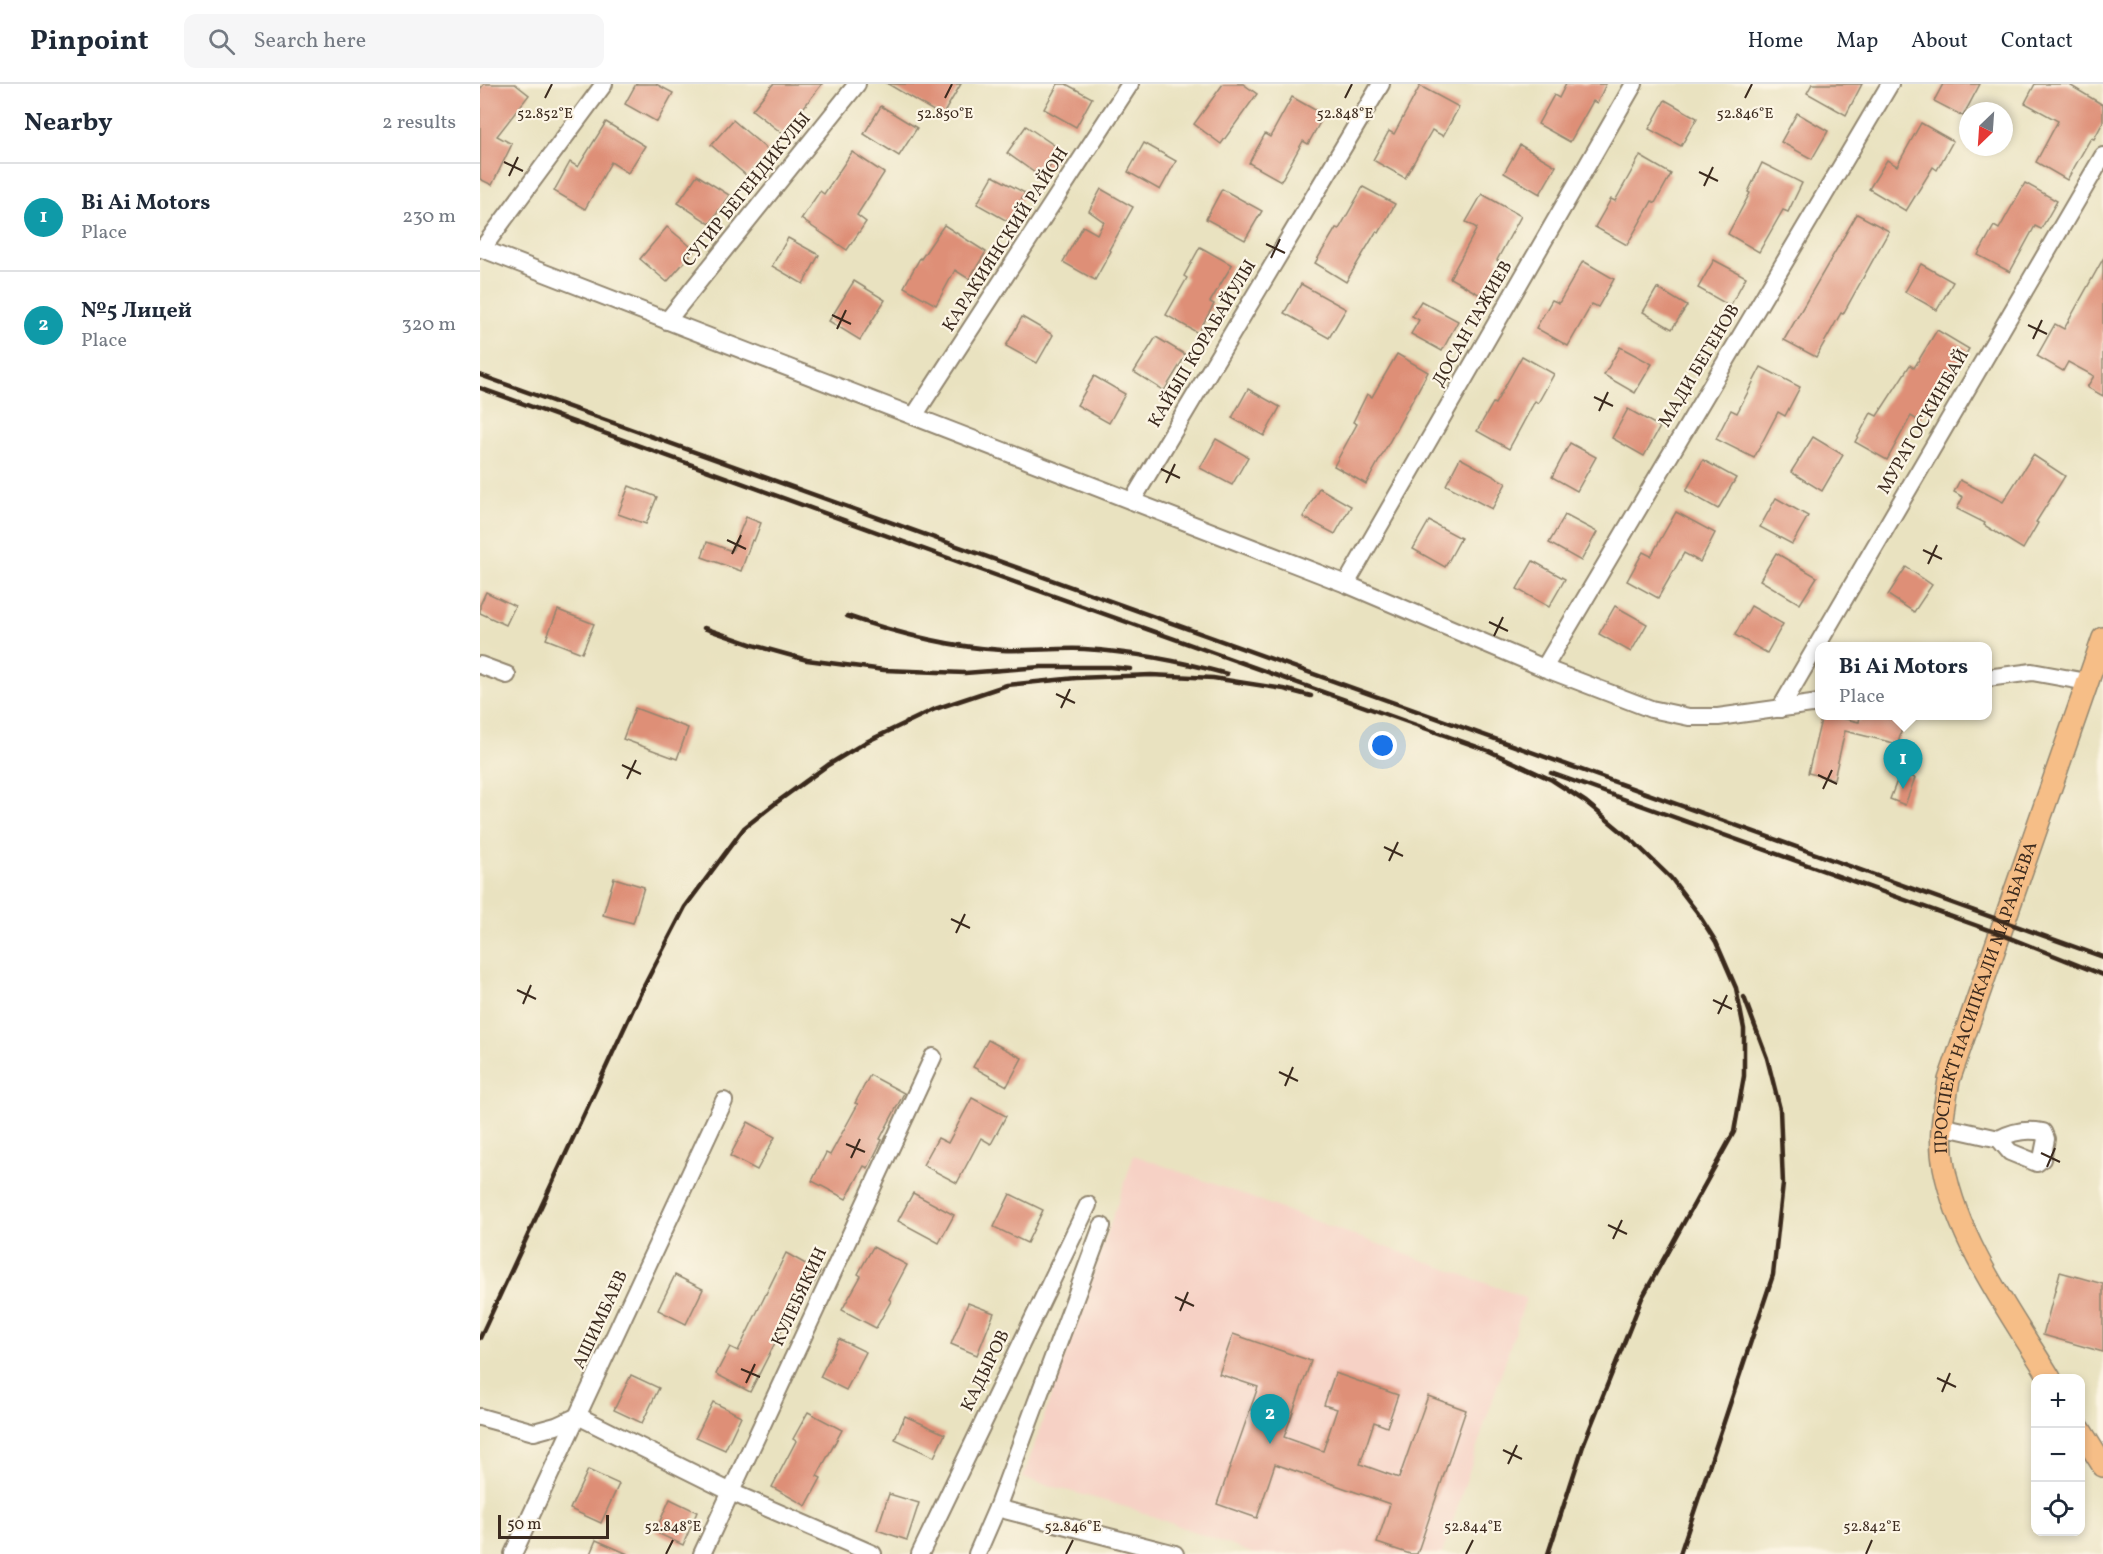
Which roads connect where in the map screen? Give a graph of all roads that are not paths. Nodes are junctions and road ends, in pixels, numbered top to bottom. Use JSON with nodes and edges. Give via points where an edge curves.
{"nodes":[{"id":1,"x":604,"y":84,"type":"edge"},
{"id":2,"x":857,"y":84,"type":"edge"},
{"id":3,"x":1130,"y":84,"type":"edge"},
{"id":4,"x":1381,"y":84,"type":"edge"},
{"id":5,"x":1634,"y":84,"type":"edge"},
{"id":6,"x":1890,"y":84,"type":"edge"},
{"id":7,"x":2103,"y":156,"type":"edge"},
{"id":8,"x":481,"y":249,"type":"edge"},
{"id":9,"x":667,"y":321,"type":"junction"},
{"id":10,"x":914,"y":416,"type":"junction"},
{"id":11,"x":1132,"y":501,"type":"junction"},
{"id":12,"x":1346,"y":584,"type":"junction"},
{"id":13,"x":2103,"y":638,"type":"edge"},
{"id":14,"x":1819,"y":642,"type":"edge"},
{"id":15,"x":1815,"y":649,"type":"edge"},
{"id":16,"x":480,"y":665,"type":"edge"},
{"id":17,"x":1544,"y":668,"type":"junction"},
{"id":18,"x":507,"y":675,"type":"dead end"},
{"id":19,"x":1992,"y":677,"type":"edge"},
{"id":20,"x":2087,"y":682,"type":"junction"},
{"id":21,"x":1815,"y":704,"type":"edge"},
{"id":22,"x":1780,"y":709,"type":"junction"},
{"id":23,"x":933,"y":1057,"type":"dead end"},
{"id":24,"x":724,"y":1101,"type":"dead end"},
{"id":25,"x":1941,"y":1126,"type":"junction"},
{"id":26,"x":1999,"y":1139,"type":"dead end"},
{"id":27,"x":1088,"y":1205,"type":"dead end"},
{"id":28,"x":1102,"y":1226,"type":"dead end"},
{"id":29,"x":2048,"y":1374,"type":"edge"},
{"id":30,"x":578,"y":1416,"type":"junction"},
{"id":31,"x":480,"y":1417,"type":"edge"},
{"id":32,"x":2085,"y":1437,"type":"edge"},
{"id":33,"x":2103,"y":1466,"type":"edge"},
{"id":34,"x":731,"y":1492,"type":"junction"},
{"id":35,"x":997,"y":1508,"type":"junction"},
{"id":36,"x":513,"y":1554,"type":"edge"},
{"id":37,"x":702,"y":1554,"type":"edge"},
{"id":38,"x":873,"y":1554,"type":"edge"},
{"id":39,"x":920,"y":1554,"type":"edge"},
{"id":40,"x":977,"y":1554,"type":"edge"},
{"id":41,"x":1175,"y":1554,"type":"edge"}],
"edges":[{"from":1,"to":8,"type":"street"},
{"from":2,"to":9,"type":"street","name":"СУГИР БЕГЕНДИКУЛЫ"},
{"from":3,"to":10,"type":"street","name":"КАРАКИЯНСКИЙ РАЙОН"},
{"from":4,"to":11,"type":"street","name":"КАЙЫП КОРАБАЙУЛЫ"},
{"from":5,"to":12,"type":"street","name":"ДОСАН ТАЖИЕВ"},
{"from":6,"to":17,"type":"street","name":"МАДИ БЕГЕНОВ"},
{"from":7,"to":14,"type":"street","name":"МУРАТ ОСКИНБАЙ"},
{"from":8,"to":9,"type":"street"},
{"from":9,"to":10,"type":"street"},
{"from":10,"to":11,"type":"street"},
{"from":11,"to":12,"type":"street"},
{"from":12,"to":17,"type":"street"},
{"from":13,"to":20,"type":"main road","name":"ПРОСПЕКТ НАСИПКАЛИ МАРАБАЕВА"},
{"from":15,"to":22,"type":"street","name":"МУРАТ ОСКИНБАЙ"},
{"from":16,"to":18,"type":"street"},
{"from":17,"to":22,"type":"street","via":[[1651,709],[1689,717]]},
{"from":19,"to":20,"type":"street","via":[[2032,672]]},
{"from":20,"to":25,"type":"main road","name":"ПРОСПЕКТ НАСИПКАЛИ МАРАБАЕВА","via":[[1949,1080]]},
{"from":21,"to":22,"type":"street"},
{"from":23,"to":34,"type":"street","name":"КУЛЕБЯКИН"},
{"from":24,"to":30,"type":"street","name":"АШИМБАЕВ"},
{"from":25,"to":26,"type":"street"},
{"from":25,"to":29,"type":"main road","name":"ПРОСПЕКТ НАСИПКАЛИ МАРАБАЕВА","via":[[1943,1165],[1955,1209],[1979,1260]]},
{"from":27,"to":39,"type":"street","name":"КАДЫРОВ"},
{"from":28,"to":35,"type":"street"},
{"from":30,"to":31,"type":"street","via":[[534,1432]]},
{"from":30,"to":34,"type":"street"},
{"from":30,"to":36,"type":"street","name":"АШИМБАЕВ"},
{"from":32,"to":33,"type":"main road"},
{"from":34,"to":37,"type":"street","name":"КУЛЕБЯКИН"},
{"from":34,"to":38,"type":"street"},
{"from":35,"to":40,"type":"street"},
{"from":35,"to":41,"type":"street"}]}
